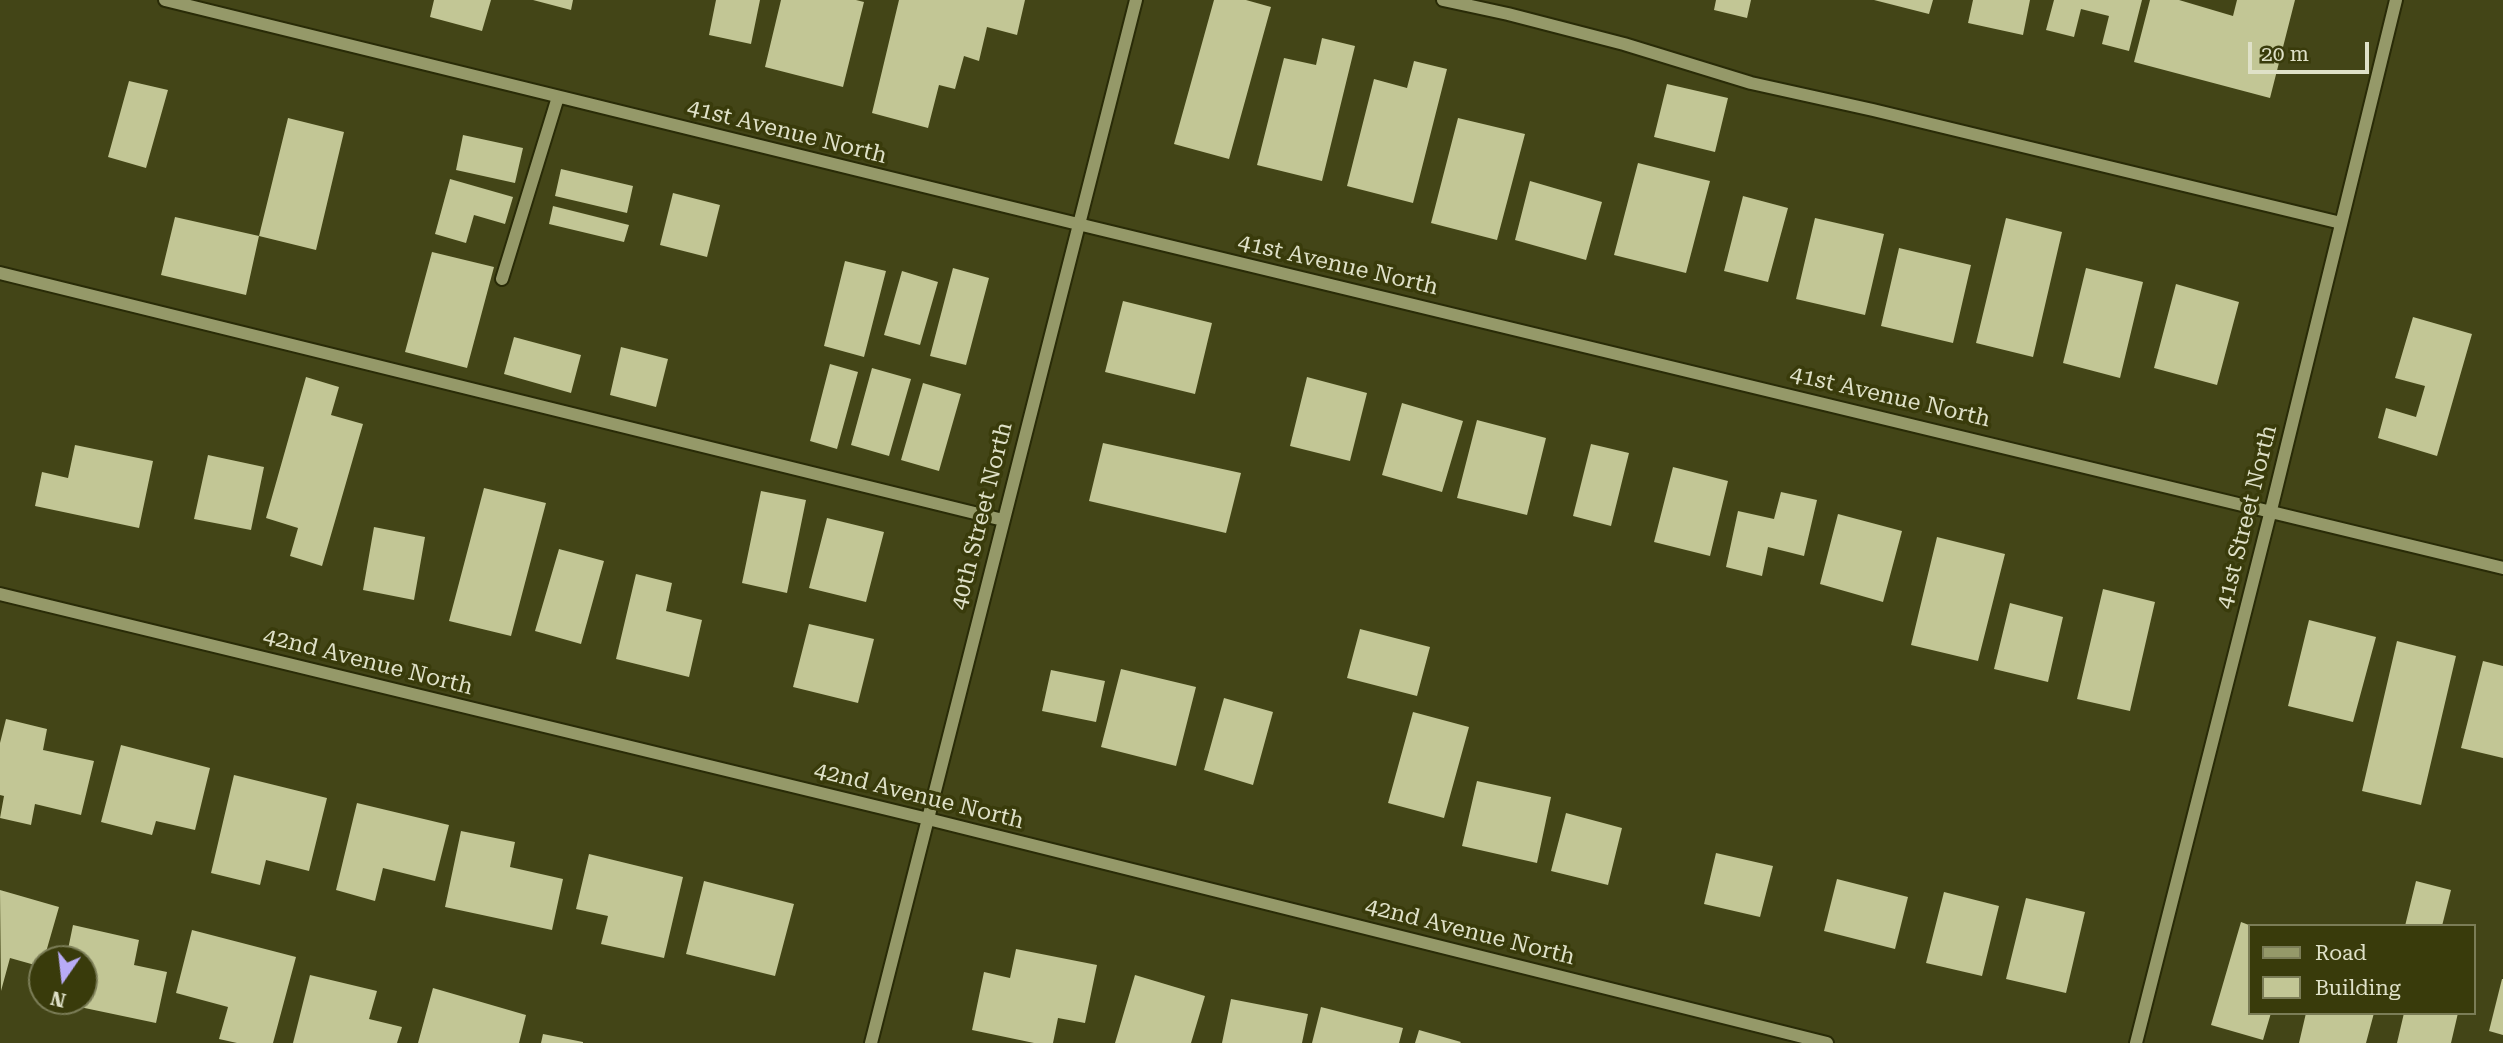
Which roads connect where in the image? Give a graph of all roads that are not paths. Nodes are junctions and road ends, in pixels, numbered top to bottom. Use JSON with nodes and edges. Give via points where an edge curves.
{"nodes":[{"id":1,"x":165,"y":0,"type":"edge"},
{"id":2,"x":1136,"y":0,"type":"edge"},
{"id":3,"x":1443,"y":0,"type":"edge"},
{"id":4,"x":2396,"y":0,"type":"edge"},
{"id":5,"x":558,"y":97,"type":"junction"},
{"id":6,"x":2341,"y":223,"type":"junction"},
{"id":7,"x":1077,"y":224,"type":"junction"},
{"id":8,"x":0,"y":273,"type":"edge"},
{"id":9,"x":502,"y":279,"type":"dead end"},
{"id":10,"x":2271,"y":510,"type":"junction"},
{"id":11,"x":1003,"y":520,"type":"junction"},
{"id":12,"x":2503,"y":568,"type":"edge"},
{"id":13,"x":0,"y":594,"type":"edge"},
{"id":14,"x":928,"y":819,"type":"junction"},
{"id":15,"x":871,"y":1043,"type":"edge"},
{"id":16,"x":1827,"y":1043,"type":"edge"},
{"id":17,"x":2136,"y":1043,"type":"edge"}],
"edges":[{"from":1,"to":5,"type":"street","name":"41st Avenue North"},
{"from":2,"to":7,"type":"street","name":"40th Street North"},
{"from":3,"to":6,"type":"street","via":[[1624,44],[1751,83]]},
{"from":4,"to":6,"type":"street","name":"41st Street North"},
{"from":5,"to":7,"type":"street","name":"41st Avenue North"},
{"from":5,"to":9,"type":"street"},
{"from":6,"to":10,"type":"street","name":"41st Street North"},
{"from":7,"to":10,"type":"street","name":"41st Avenue North"},
{"from":7,"to":11,"type":"street","name":"40th Street North"},
{"from":8,"to":11,"type":"street"},
{"from":10,"to":12,"type":"street","name":"41st Avenue North"},
{"from":10,"to":17,"type":"street","name":"41st Street North"},
{"from":11,"to":14,"type":"street","name":"40th Street North"},
{"from":13,"to":14,"type":"street","name":"42nd Avenue North"},
{"from":14,"to":15,"type":"street","name":"40th Street North"},
{"from":14,"to":16,"type":"street","name":"42nd Avenue North"}]}
